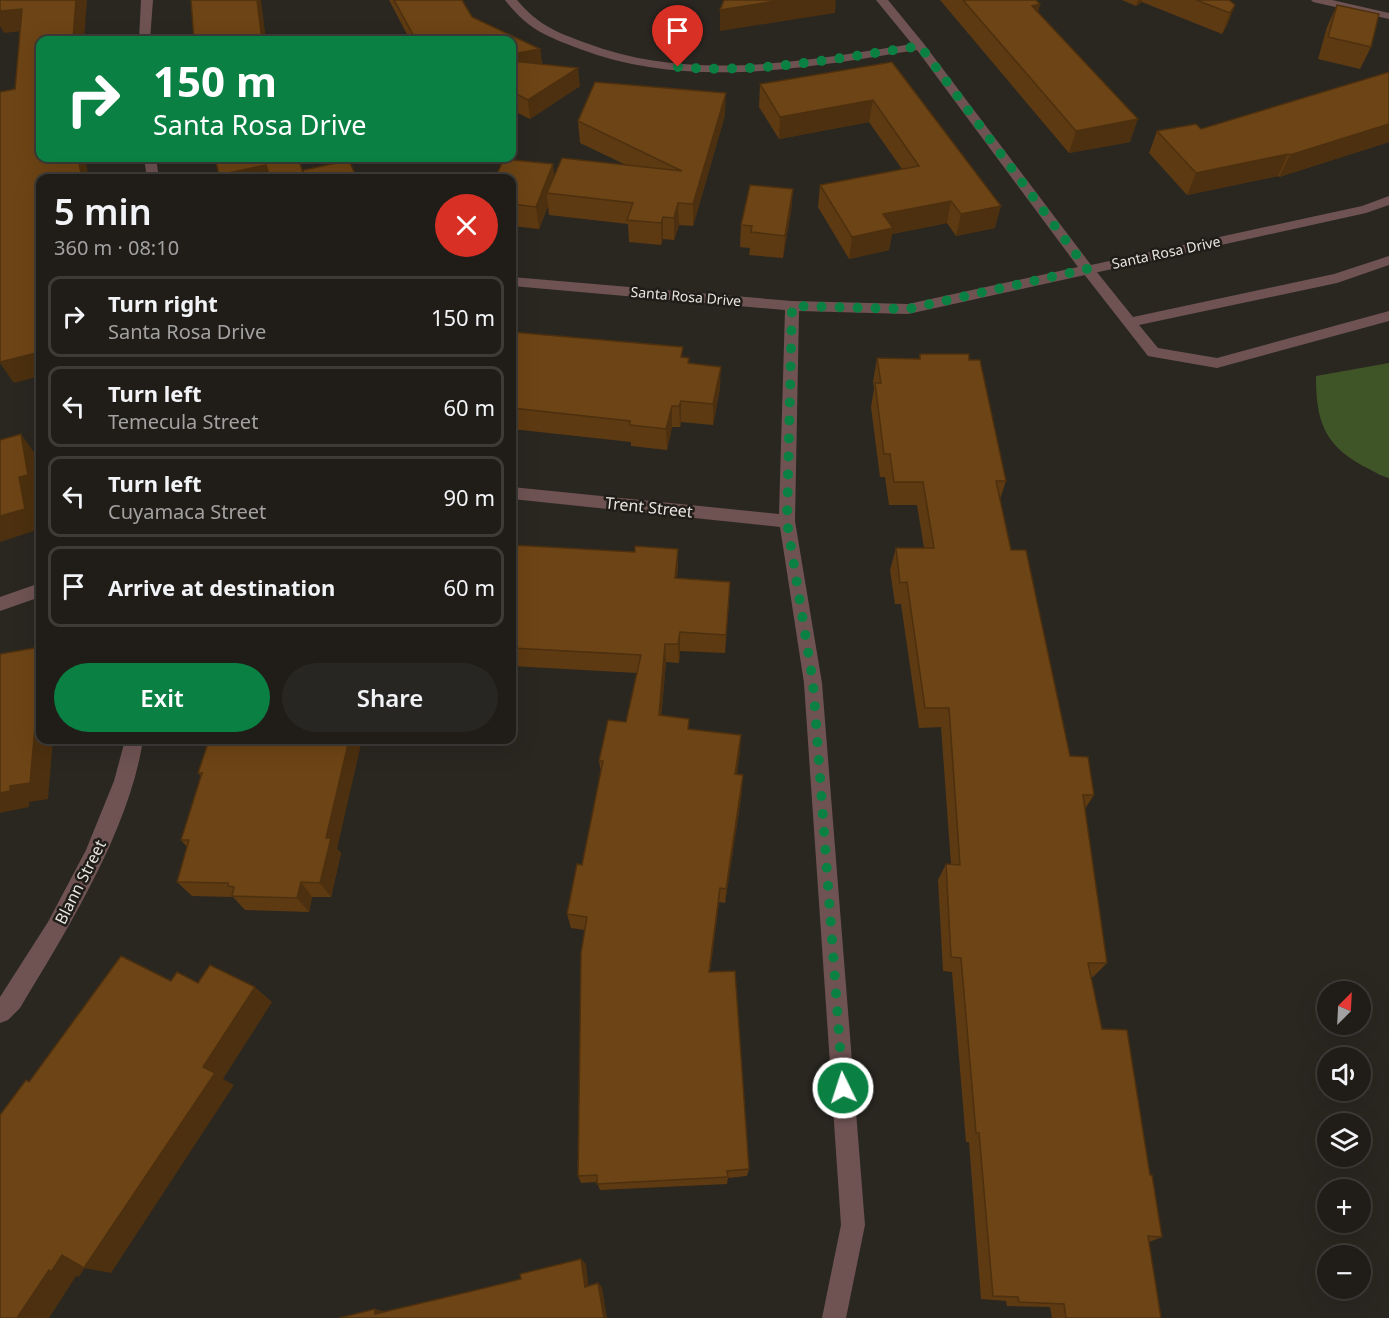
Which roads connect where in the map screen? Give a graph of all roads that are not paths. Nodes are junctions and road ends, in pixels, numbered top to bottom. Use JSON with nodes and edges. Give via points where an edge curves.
{"nodes":[{"id":1,"x":147,"y":0,"type":"edge"},
{"id":2,"x":511,"y":0,"type":"edge"},
{"id":3,"x":882,"y":0,"type":"edge"},
{"id":4,"x":1317,"y":0,"type":"edge"},
{"id":5,"x":1389,"y":16,"type":"edge"},
{"id":6,"x":145,"y":36,"type":"edge"},
{"id":7,"x":920,"y":46,"type":"junction"},
{"id":8,"x":1389,"y":200,"type":"edge"},
{"id":9,"x":1389,"y":260,"type":"edge"},
{"id":10,"x":1087,"y":269,"type":"junction"},
{"id":11,"x":516,"y":281,"type":"edge"},
{"id":12,"x":792,"y":306,"type":"junction"},
{"id":13,"x":1389,"y":316,"type":"edge"},
{"id":14,"x":1130,"y":322,"type":"junction"},
{"id":15,"x":516,"y":493,"type":"edge"},
{"id":16,"x":787,"y":522,"type":"junction"},
{"id":17,"x":36,"y":591,"type":"edge"},
{"id":18,"x":0,"y":604,"type":"edge"},
{"id":19,"x":134,"y":744,"type":"edge"},
{"id":20,"x":0,"y":1012,"type":"edge"},
{"id":21,"x":834,"y":1318,"type":"edge"}],
"edges":[{"from":1,"to":6,"type":"street"},
{"from":2,"to":7,"type":"street","via":[[530,22],[594,52],[637,63],[718,70],[772,68]]},
{"from":3,"to":7,"type":"street"},
{"from":4,"to":5,"type":"street"},
{"from":7,"to":10,"type":"street"},
{"from":8,"to":10,"type":"street","name":"Santa Rosa Drive","via":[[1366,210]]},
{"from":9,"to":14,"type":"street","via":[[1337,278]]},
{"from":10,"to":12,"type":"street","name":"Santa Rosa Drive","via":[[908,309]]},
{"from":10,"to":14,"type":"street"},
{"from":11,"to":12,"type":"street","name":"Santa Rosa Drive"},
{"from":12,"to":16,"type":"street"},
{"from":13,"to":14,"type":"street","via":[[1217,363],[1154,352]]},
{"from":15,"to":16,"type":"street","name":"Trent Street"},
{"from":16,"to":21,"type":"street","via":[[813,682],[853,1225]]},
{"from":17,"to":18,"type":"street"},
{"from":19,"to":20,"type":"street","name":"Blann Street","via":[[132,760],[105,833],[70,908],[12,1000]]}]}
